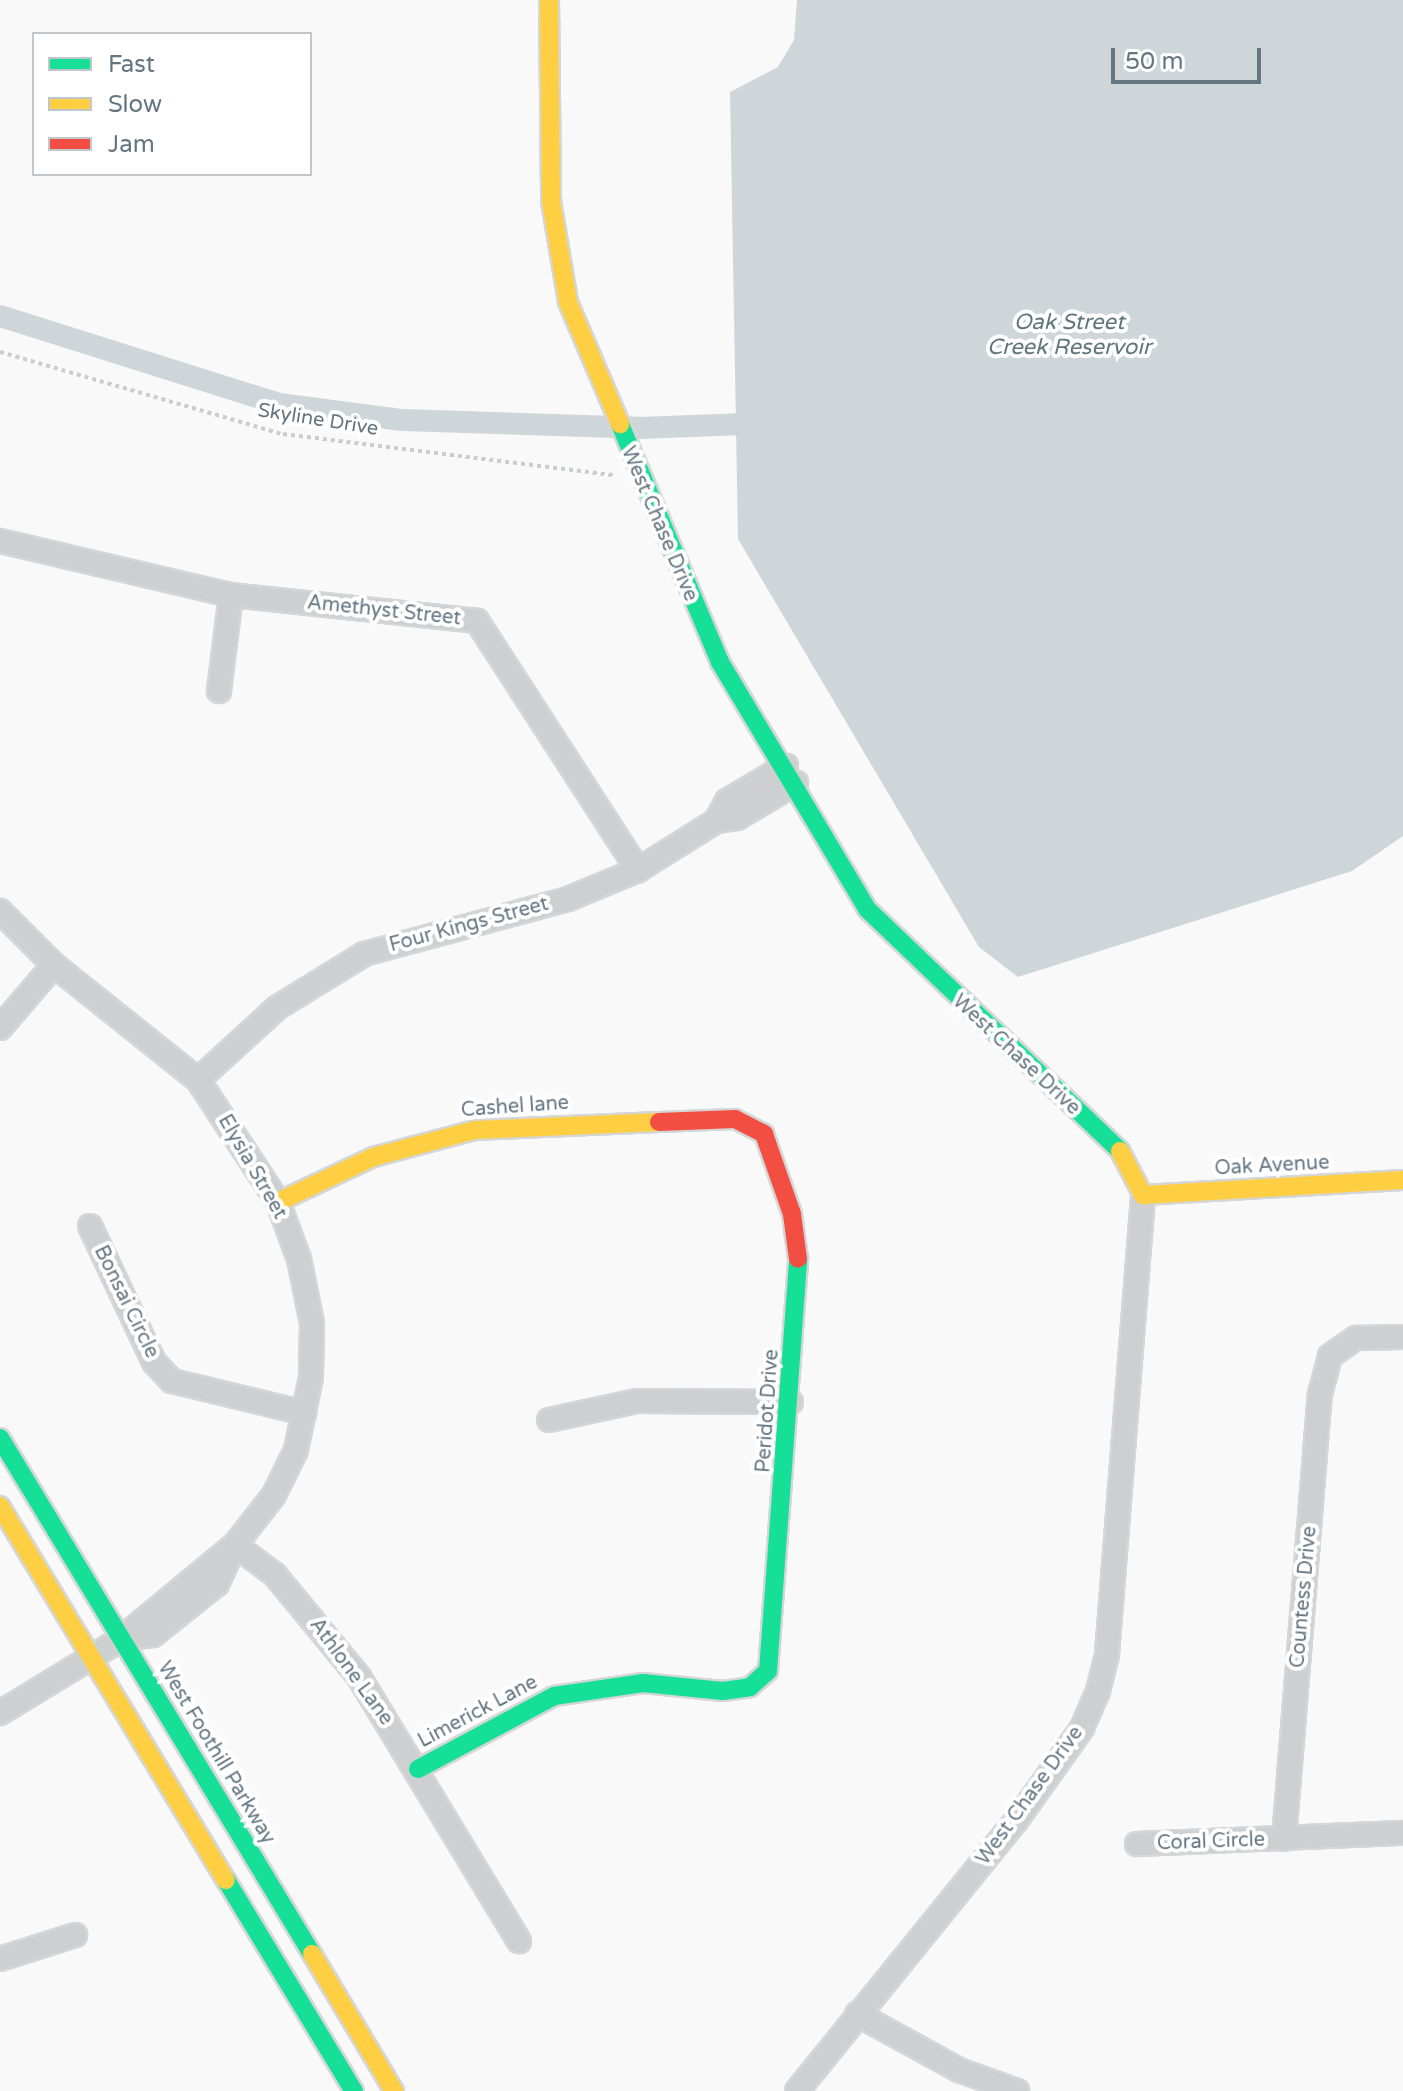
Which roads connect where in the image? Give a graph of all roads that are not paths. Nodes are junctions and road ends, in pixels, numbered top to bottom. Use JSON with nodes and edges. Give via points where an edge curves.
{"nodes":[{"id":1,"x":549,"y":0,"type":"edge"},
{"id":2,"x":0,"y":541,"type":"edge"},
{"id":3,"x":231,"y":595,"type":"junction"},
{"id":4,"x":219,"y":691,"type":"dead end"},
{"id":5,"x":791,"y":774,"type":"junction"},
{"id":6,"x":638,"y":870,"type":"junction"},
{"id":7,"x":0,"y":911,"type":"edge"},
{"id":8,"x":54,"y":965,"type":"junction"},
{"id":9,"x":0,"y":1028,"type":"edge"},
{"id":10,"x":198,"y":1080,"type":"junction"},
{"id":11,"x":764,"y":1134,"type":"joint"},
{"id":12,"x":1403,"y":1180,"type":"edge"},
{"id":13,"x":1143,"y":1195,"type":"junction"},
{"id":14,"x":278,"y":1202,"type":"junction"},
{"id":15,"x":90,"y":1226,"type":"dead end"},
{"id":16,"x":1403,"y":1337,"type":"edge"},
{"id":17,"x":791,"y":1402,"type":"junction"},
{"id":18,"x":304,"y":1413,"type":"junction"},
{"id":19,"x":549,"y":1420,"type":"dead end"},
{"id":20,"x":0,"y":1438,"type":"edge"},
{"id":21,"x":0,"y":1506,"type":"edge"},
{"id":22,"x":235,"y":1545,"type":"junction"},
{"id":23,"x":121,"y":1639,"type":"junction"},
{"id":24,"x":92,"y":1658,"type":"junction"},
{"id":25,"x":750,"y":1687,"type":"joint"},
{"id":26,"x":0,"y":1713,"type":"edge"},
{"id":27,"x":418,"y":1769,"type":"junction"},
{"id":28,"x":1403,"y":1833,"type":"edge"},
{"id":29,"x":1284,"y":1839,"type":"junction"},
{"id":30,"x":1137,"y":1844,"type":"dead end"},
{"id":31,"x":75,"y":1935,"type":"dead end"},
{"id":32,"x":519,"y":1941,"type":"dead end"},
{"id":33,"x":0,"y":1959,"type":"edge"},
{"id":34,"x":857,"y":2014,"type":"junction"},
{"id":35,"x":354,"y":2091,"type":"edge"},
{"id":36,"x":394,"y":2091,"type":"edge"},
{"id":37,"x":797,"y":2091,"type":"edge"},
{"id":38,"x":1017,"y":2091,"type":"edge"}],
"edges":[{"from":1,"to":5,"type":"street","name":"West Chase Drive","via":[[556,252],[568,302],[720,662]]},
{"from":2,"to":3,"type":"street","name":"Amethyst Street"},
{"from":3,"to":4,"type":"street"},
{"from":3,"to":6,"type":"street","name":"Amethyst Street","via":[[477,621]]},
{"from":5,"to":6,"type":"street","name":"Four Kings Street","via":[[737,818],[716,821]]},
{"from":5,"to":13,"type":"street","name":"West Chase Drive","via":[[867,909],[891,939],[1125,1155]]},
{"from":6,"to":10,"type":"street","name":"Four Kings Street","via":[[568,899],[364,954],[278,1007]]},
{"from":7,"to":8,"type":"street","name":"Elysia Street"},
{"from":8,"to":9,"type":"street"},
{"from":8,"to":10,"type":"street","name":"Elysia Street"},
{"from":10,"to":14,"type":"street","name":"Elysia Street"},
{"from":11,"to":14,"type":"street","name":"Cashel lane","via":[[735,1119],[475,1130],[373,1157]]},
{"from":11,"to":17,"type":"street","name":"Peridot Drive","via":[[792,1214],[800,1273]]},
{"from":12,"to":13,"type":"street","name":"Oak Avenue"},
{"from":13,"to":34,"type":"street","name":"West Chase Drive","via":[[1107,1654],[1098,1691],[1082,1728],[1016,1821]]},
{"from":14,"to":18,"type":"street","name":"Elysia Street","via":[[299,1259],[312,1323]]},
{"from":15,"to":18,"type":"street","name":"Bonsai Circle","via":[[154,1362],[172,1381]]},
{"from":16,"to":29,"type":"street","name":"Countess Drive","via":[[1356,1338],[1330,1356],[1320,1394]]},
{"from":17,"to":19,"type":"street","via":[[637,1401]]},
{"from":17,"to":25,"type":"street","name":"Peridot Drive","via":[[768,1671]]},
{"from":18,"to":22,"type":"street","name":"Elysia Street","via":[[296,1450],[274,1495]]},
{"from":20,"to":23,"type":"street","name":"West Foothill Parkway"},
{"from":21,"to":24,"type":"street"},
{"from":22,"to":23,"type":"street","name":"Elysia Street","via":[[217,1584],[182,1614],[153,1635]]},
{"from":22,"to":27,"type":"street","name":"Athlone Lane","via":[[275,1575],[320,1625]]},
{"from":23,"to":24,"type":"street","name":"Elysia Street"},
{"from":23,"to":36,"type":"street","name":"West Foothill Parkway"},
{"from":24,"to":26,"type":"street","name":"Elysia Street"},
{"from":24,"to":35,"type":"street"},
{"from":25,"to":27,"type":"street","name":"Limerick Lane","via":[[723,1691],[643,1683],[554,1696]]},
{"from":27,"to":32,"type":"street","name":"Athlone Lane"},
{"from":28,"to":29,"type":"street","name":"Coral Circle"},
{"from":29,"to":30,"type":"street","name":"Coral Circle"},
{"from":31,"to":33,"type":"street"},
{"from":34,"to":37,"type":"street","name":"West Chase Drive"},
{"from":34,"to":38,"type":"street","via":[[959,2070]]}]}
